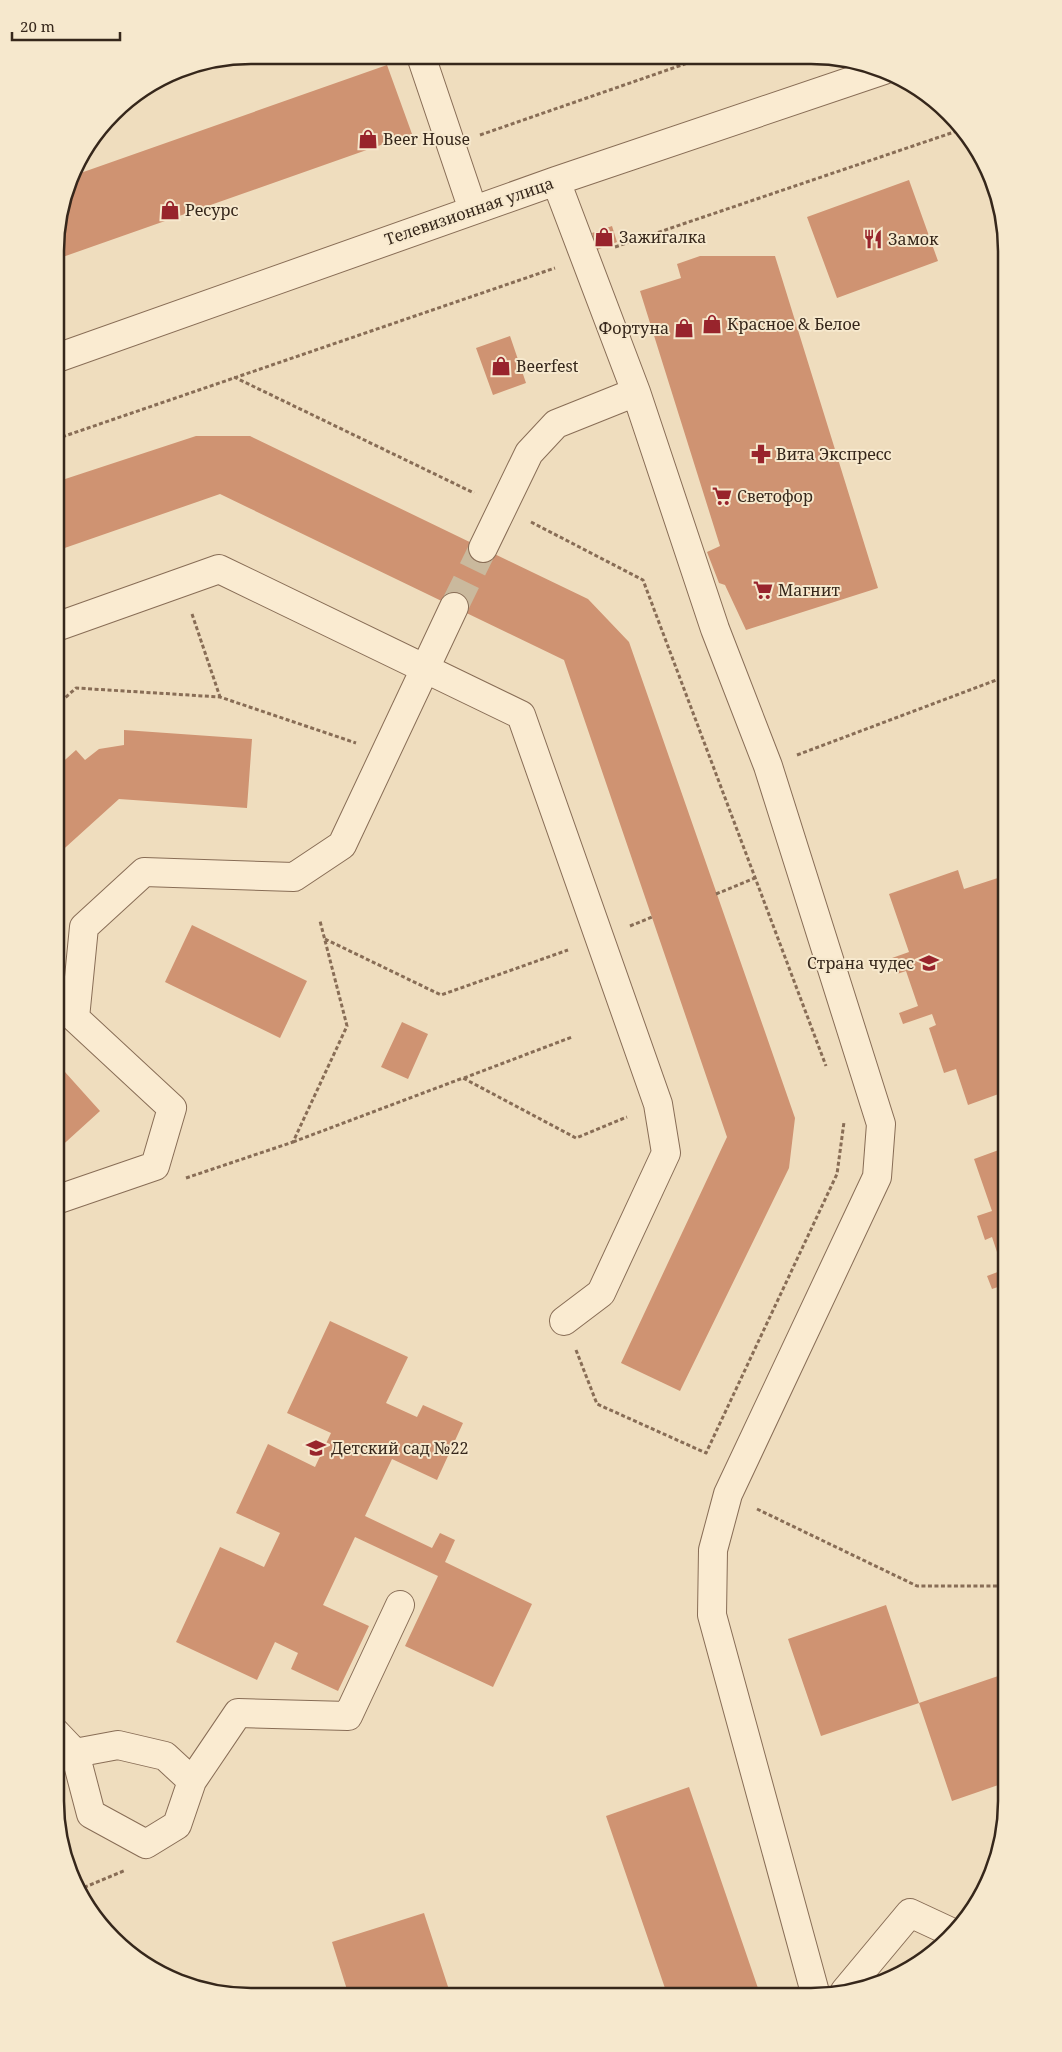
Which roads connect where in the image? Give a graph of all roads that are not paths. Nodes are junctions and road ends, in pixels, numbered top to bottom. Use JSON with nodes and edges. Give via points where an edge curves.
{"nodes":[{"id":1,"x":424,"y":64,"type":"edge"},
{"id":2,"x":872,"y":74,"type":"edge"},
{"id":3,"x":556,"y":181,"type":"junction"},
{"id":4,"x":474,"y":210,"type":"junction"},
{"id":5,"x":64,"y":355,"type":"edge"},
{"id":6,"x":636,"y":392,"type":"junction"},
{"id":7,"x":483,"y":548,"type":"tunnel mouth"},
{"id":8,"x":454,"y":607,"type":"tunnel mouth"},
{"id":9,"x":64,"y":624,"type":"edge"},
{"id":10,"x":424,"y":669,"type":"junction"},
{"id":11,"x":64,"y":1197,"type":"edge"},
{"id":12,"x":564,"y":1321,"type":"road end"},
{"id":13,"x":400,"y":1606,"type":"dead end"},
{"id":14,"x":64,"y":1741,"type":"edge"},
{"id":15,"x":75,"y":1753,"type":"junction"},
{"id":16,"x":192,"y":1781,"type":"junction"},
{"id":17,"x":947,"y":1931,"type":"edge"},
{"id":18,"x":852,"y":1984,"type":"edge"},
{"id":19,"x":814,"y":1988,"type":"edge"}],
"edges":[{"from":1,"to":4,"type":"street"},
{"from":2,"to":3,"type":"street","name":"Телевизионная улица"},
{"from":3,"to":4,"type":"street","name":"Телевизионная улица"},
{"from":3,"to":6,"type":"street"},
{"from":4,"to":5,"type":"street","name":"Телевизионная улица"},
{"from":6,"to":7,"type":"street","via":[[556,424],[529,454]]},
{"from":6,"to":19,"type":"street","via":[[715,629],[768,766],[880,1124],[877,1177],[728,1494],[713,1550],[712,1616]]},
{"from":8,"to":10,"type":"street"},
{"from":9,"to":10,"type":"street","via":[[219,569]]},
{"from":10,"to":11,"type":"street","via":[[342,845],[294,876],[144,872],[84,927],[75,1018],[172,1108],[155,1166]]},
{"from":10,"to":12,"type":"street","via":[[521,715],[658,1104],[666,1153],[601,1294]]},
{"from":13,"to":16,"type":"street","via":[[348,1716],[238,1713]]},
{"from":14,"to":15,"type":"street"},
{"from":15,"to":16,"type":"street","via":[[118,1745],[165,1756]]},
{"from":15,"to":16,"type":"street","via":[[91,1814],[146,1844],[177,1825]]},
{"from":17,"to":18,"type":"street","via":[[910,1913]]}]}
